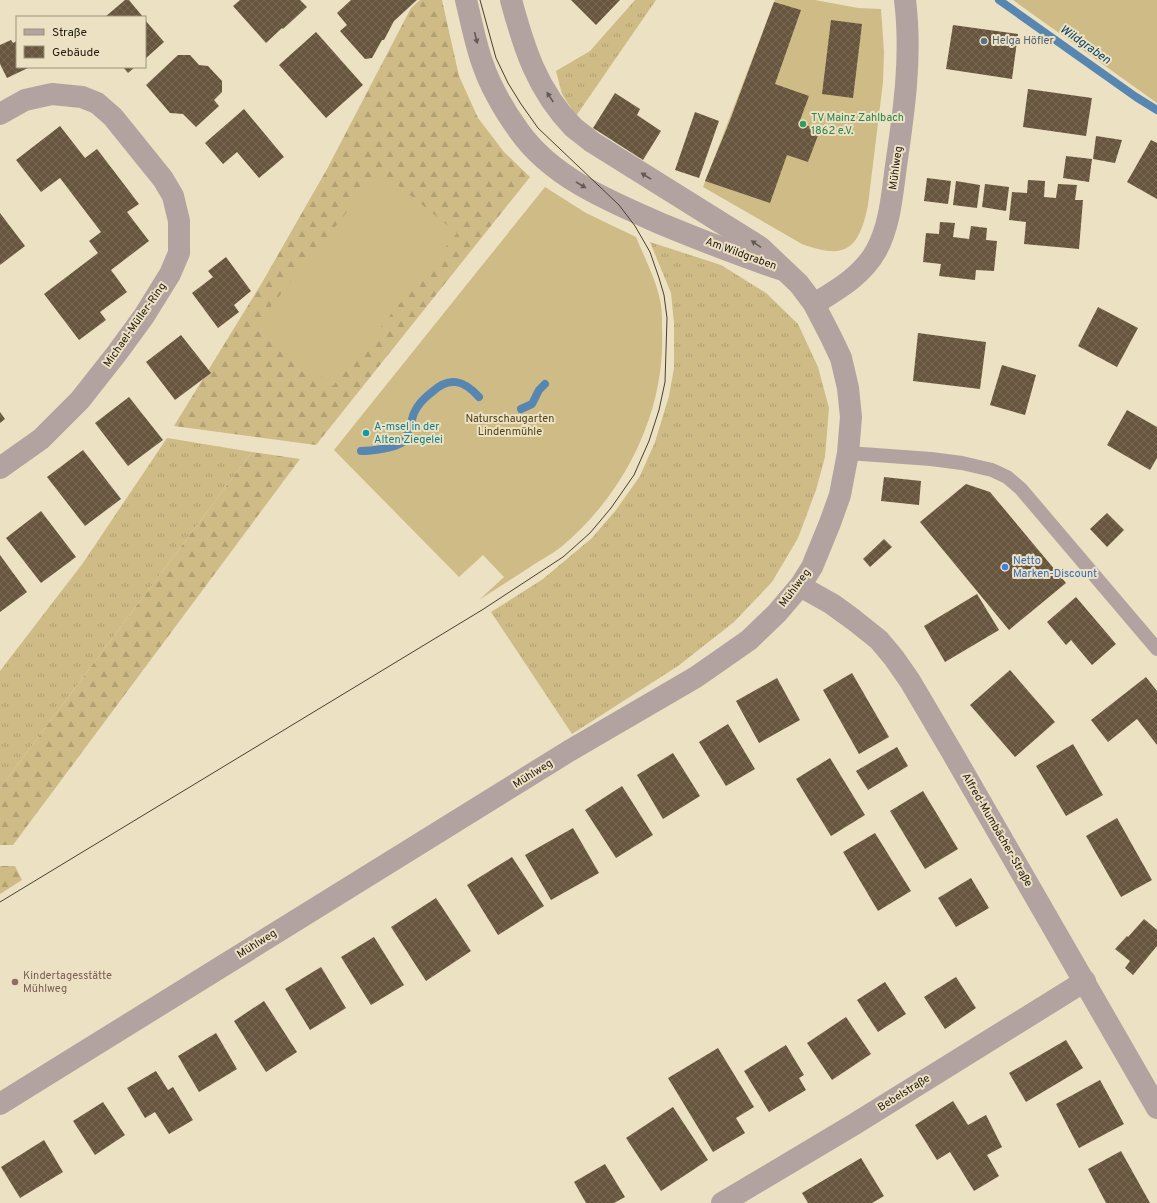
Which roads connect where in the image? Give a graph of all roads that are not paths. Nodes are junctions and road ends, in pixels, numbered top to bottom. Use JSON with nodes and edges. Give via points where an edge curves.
{"nodes":[{"id":1,"x":466,"y":0,"type":"edge"},
{"id":2,"x":511,"y":0,"type":"edge"},
{"id":3,"x":905,"y":0,"type":"edge"},
{"id":4,"x":0,"y":114,"type":"edge"},
{"id":5,"x":697,"y":208,"type":"junction"},
{"id":6,"x":684,"y":233,"type":"junction"},
{"id":7,"x":785,"y":271,"type":"junction"},
{"id":8,"x":814,"y":304,"type":"junction"},
{"id":9,"x":848,"y":453,"type":"junction"},
{"id":10,"x":0,"y":468,"type":"edge"},
{"id":11,"x":800,"y":586,"type":"junction"},
{"id":12,"x":1157,"y":649,"type":"edge"},
{"id":13,"x":1085,"y":981,"type":"junction"},
{"id":14,"x":0,"y":1104,"type":"edge"},
{"id":15,"x":1157,"y":1108,"type":"edge"},
{"id":16,"x":722,"y":1203,"type":"edge"}],
"edges":[{"from":1,"to":6,"type":"street","name":"Am Wildgraben","one_way":true,"via":[[482,61],[492,86],[519,132],[537,152],[573,181],[596,194]]},
{"from":5,"to":2,"type":"street","name":"Am Wildgraben","one_way":true,"via":[[574,128],[557,108],[529,61]]},
{"from":3,"to":8,"type":"street","name":"Mühlweg","via":[[908,22],[906,98],[886,227],[876,252],[863,269]]},
{"from":4,"to":10,"type":"street","name":"Michael-Müller-Ring","via":[[25,100],[52,94],[82,97],[97,104],[112,117],[163,179],[173,196],[179,221],[179,253],[170,274],[139,323],[80,400],[41,439]]},
{"from":5,"to":6,"type":"street","via":[[705,218],[705,227],[696,232]]},
{"from":7,"to":5,"type":"street","name":"Am Wildgraben","one_way":true,"via":[[760,247]]},
{"from":6,"to":7,"type":"street","name":"Am Wildgraben"},
{"from":7,"to":8,"type":"street","name":"Mühlweg"},
{"from":8,"to":9,"type":"street","name":"Mühlweg","via":[[841,358],[848,388],[851,417]]},
{"from":9,"to":11,"type":"street","name":"Mühlweg","via":[[835,509],[812,567]]},
{"from":9,"to":12,"type":"lane","via":[[962,463],[992,470],[1007,477],[1021,489]]},
{"from":11,"to":13,"type":"street","name":"Alfred-Mumbächer-Straße","via":[[854,620],[879,640],[894,658],[910,681]]},
{"from":11,"to":14,"type":"street","name":"Mühlweg","via":[[777,613],[748,640],[696,677],[570,751]]},
{"from":13,"to":15,"type":"street","name":"Alfred-Mumbächer-Straße"},
{"from":13,"to":16,"type":"street","name":"Bebelstraße"}]}
